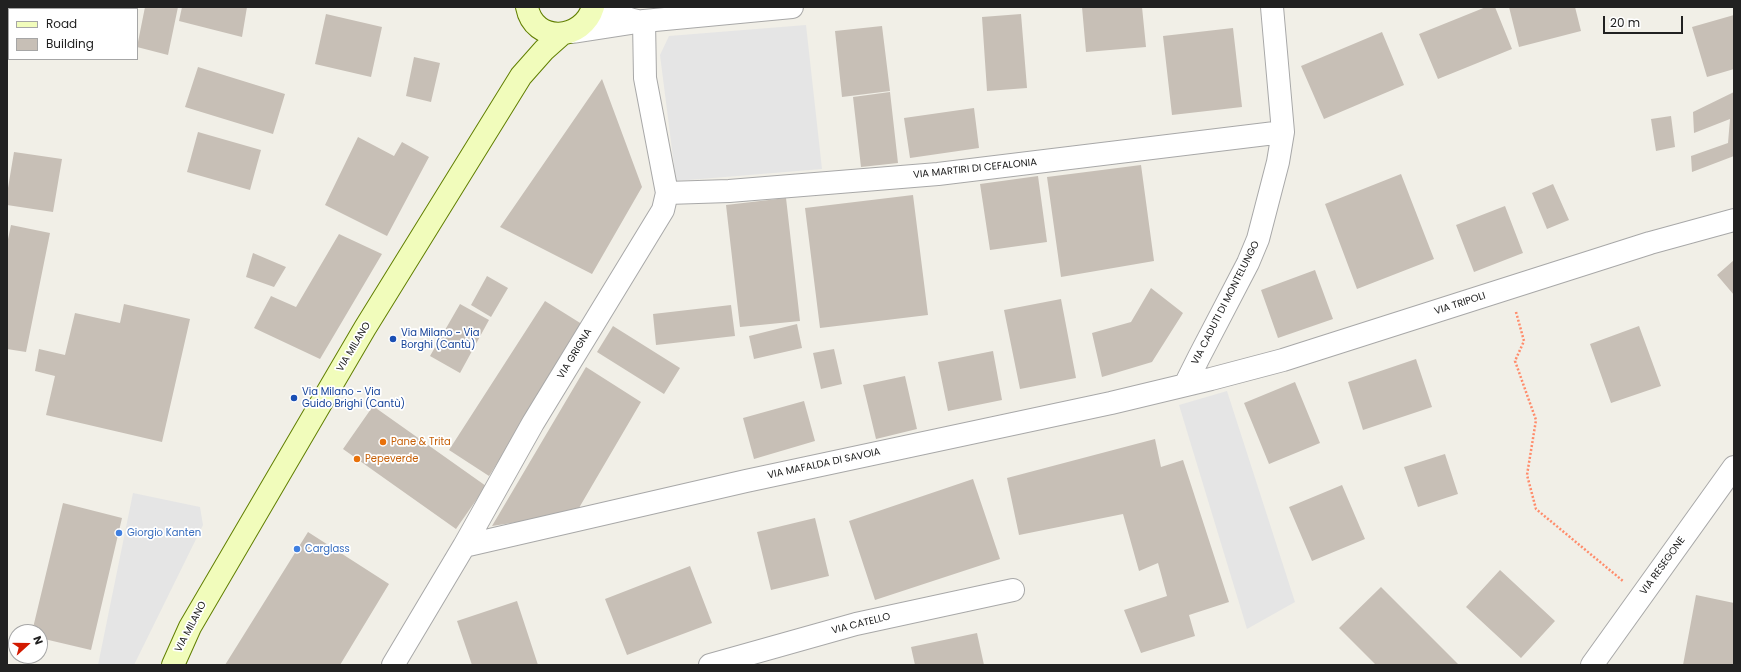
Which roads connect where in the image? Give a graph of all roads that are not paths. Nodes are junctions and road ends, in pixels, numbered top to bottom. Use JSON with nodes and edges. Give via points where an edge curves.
{"nodes":[{"id":1,"x":593,"y":7,"type":"edge"},
{"id":2,"x":605,"y":7,"type":"edge"},
{"id":3,"x":792,"y":7,"type":"edge"},
{"id":4,"x":1272,"y":7,"type":"edge"},
{"id":5,"x":530,"y":14,"type":"edge"},
{"id":6,"x":644,"y":21,"type":"junction"},
{"id":7,"x":568,"y":33,"type":"junction"},
{"id":8,"x":520,"y":76,"type":"junction"},
{"id":9,"x":1283,"y":132,"type":"junction"},
{"id":10,"x":667,"y":193,"type":"junction"},
{"id":11,"x":1734,"y":220,"type":"edge"},
{"id":12,"x":1185,"y":385,"type":"junction"},
{"id":13,"x":1734,"y":467,"type":"edge"},
{"id":14,"x":464,"y":546,"type":"junction"},
{"id":15,"x":1013,"y":590,"type":"dead end"},
{"id":16,"x":172,"y":665,"type":"edge"},
{"id":17,"x":393,"y":665,"type":"edge"},
{"id":18,"x":710,"y":665,"type":"edge"},
{"id":19,"x":1592,"y":665,"type":"edge"}],
"edges":[{"from":1,"to":7,"type":"main road","name":"VIA MILANO","via":[[589,18],[582,26]]},
{"from":2,"to":6,"type":"street","via":[[631,20]]},
{"from":3,"to":6,"type":"street"},
{"from":4,"to":9,"type":"street","name":"VIA CADUTI DI MONTELUNGO"},
{"from":5,"to":7,"type":"main road","via":[[542,29],[553,33]]},
{"from":5,"to":8,"type":"main road","name":"VIA MILANO","via":[[532,37]]},
{"from":6,"to":7,"type":"street"},
{"from":6,"to":10,"type":"street","name":"VIA GRIGNA","via":[[645,78]]},
{"from":7,"to":8,"type":"main road","name":"VIA MILANO","via":[[544,50]]},
{"from":8,"to":16,"type":"main road","name":"VIA MILANO","via":[[365,328],[194,620]]},
{"from":9,"to":10,"type":"street","name":"VIA MARTIRI DI CEFALONIA","via":[[938,174]]},
{"from":9,"to":12,"type":"street","name":"VIA CADUTI DI MONTELUNGO","via":[[1258,239]]},
{"from":10,"to":14,"type":"street","name":"VIA GRIGNA","via":[[663,210],[533,423]]},
{"from":11,"to":12,"type":"street","name":"VIA TRIPOLI","via":[[1650,243],[1283,360]]},
{"from":12,"to":14,"type":"street","name":"VIA MAFALDA DI SAVOIA"},
{"from":13,"to":19,"type":"street","name":"VIA RESEGONE"},
{"from":14,"to":17,"type":"street","name":"VIA GRIGNA"},
{"from":15,"to":18,"type":"street","name":"VIA CATELLO","via":[[856,624]]}]}
